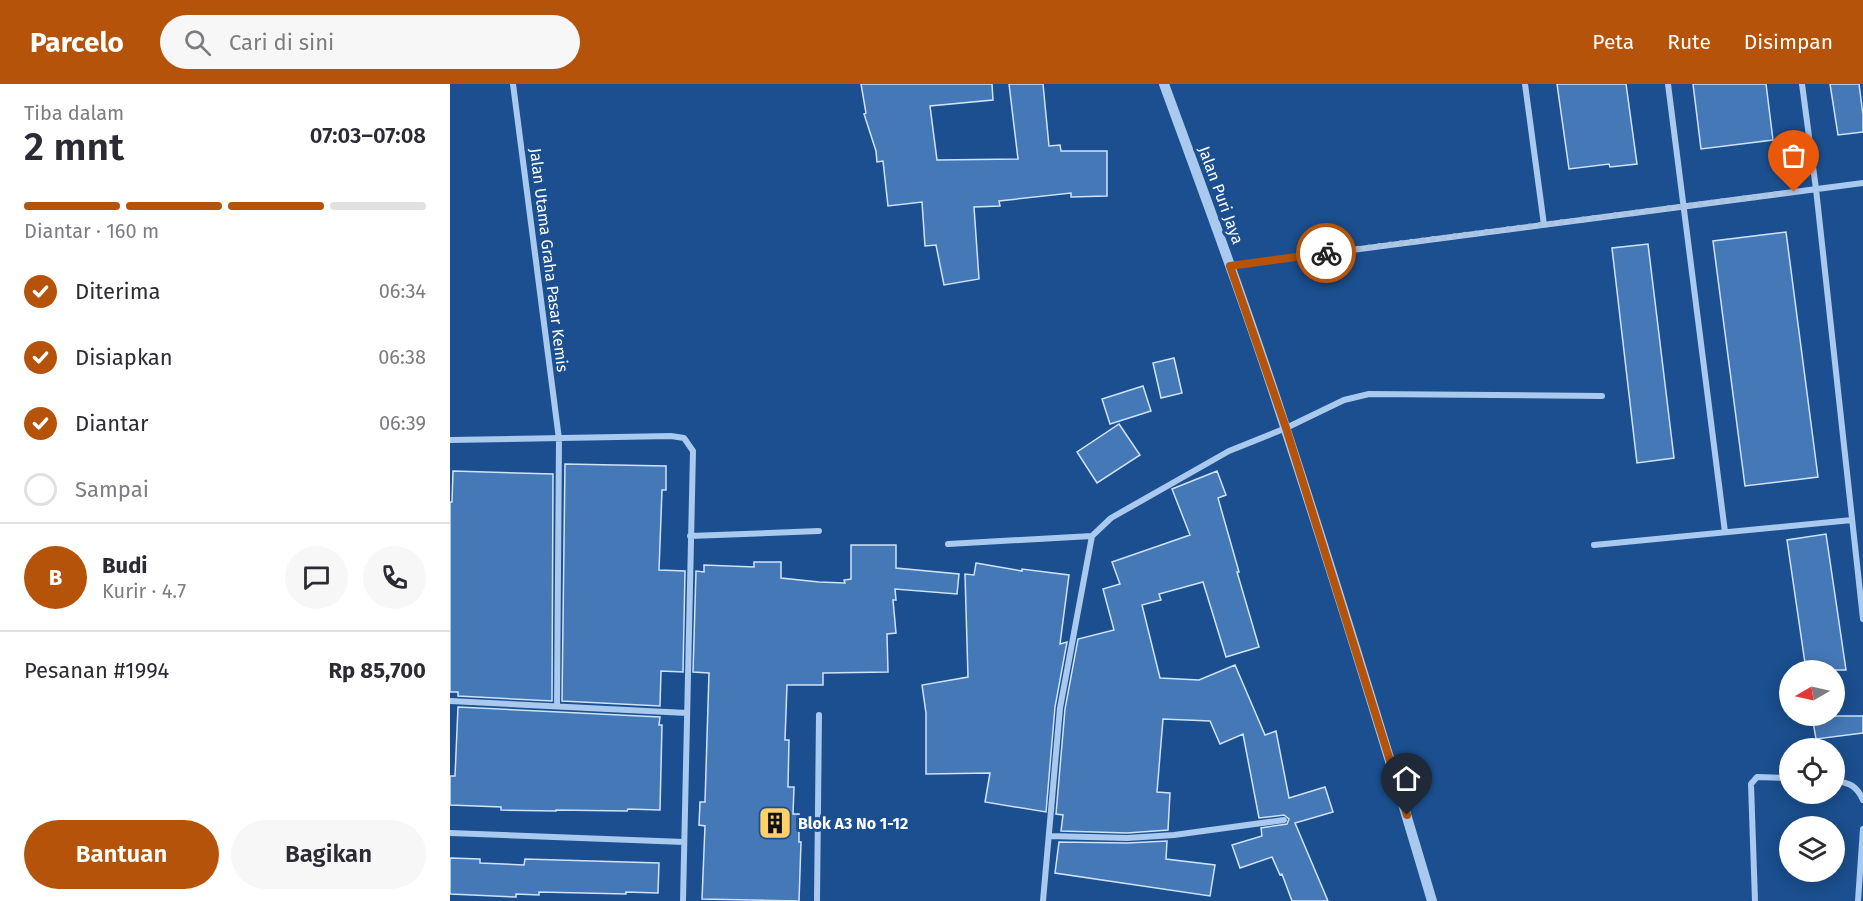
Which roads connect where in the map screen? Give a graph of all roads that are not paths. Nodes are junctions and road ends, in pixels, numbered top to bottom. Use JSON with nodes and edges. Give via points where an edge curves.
{"nodes":[{"id":1,"x":513,"y":84,"type":"edge"},
{"id":2,"x":1164,"y":84,"type":"edge"},
{"id":3,"x":1525,"y":84,"type":"edge"},
{"id":4,"x":1668,"y":84,"type":"edge"},
{"id":5,"x":1802,"y":84,"type":"edge"},
{"id":6,"x":1863,"y":183,"type":"edge"},
{"id":7,"x":1816,"y":189,"type":"junction"},
{"id":8,"x":1684,"y":206,"type":"junction"},
{"id":9,"x":1544,"y":225,"type":"junction"},
{"id":10,"x":1230,"y":266,"type":"junction"},
{"id":11,"x":1602,"y":396,"type":"dead end"},
{"id":12,"x":1286,"y":428,"type":"junction"},
{"id":13,"x":559,"y":439,"type":"junction"},
{"id":14,"x":450,"y":440,"type":"edge"},
{"id":15,"x":1852,"y":520,"type":"junction"},
{"id":16,"x":819,"y":531,"type":"dead end"},
{"id":17,"x":1725,"y":532,"type":"junction"},
{"id":18,"x":690,"y":536,"type":"junction"},
{"id":19,"x":1092,"y":536,"type":"junction"},
{"id":20,"x":948,"y":544,"type":"dead end"},
{"id":21,"x":1594,"y":545,"type":"dead end"},
{"id":22,"x":1863,"y":620,"type":"edge"},
{"id":23,"x":450,"y":701,"type":"edge"},
{"id":24,"x":557,"y":706,"type":"junction"},
{"id":25,"x":687,"y":713,"type":"junction"},
{"id":26,"x":819,"y":715,"type":"dead end"},
{"id":27,"x":1779,"y":778,"type":"edge"},
{"id":28,"x":1845,"y":782,"type":"edge"},
{"id":29,"x":1863,"y":800,"type":"edge"},
{"id":30,"x":1284,"y":820,"type":"dead end"},
{"id":31,"x":1863,"y":829,"type":"edge"},
{"id":32,"x":450,"y":833,"type":"edge"},
{"id":33,"x":1049,"y":836,"type":"junction"},
{"id":34,"x":684,"y":842,"type":"junction"},
{"id":35,"x":683,"y":901,"type":"edge"},
{"id":36,"x":817,"y":901,"type":"edge"},
{"id":37,"x":1043,"y":901,"type":"edge"},
{"id":38,"x":1432,"y":901,"type":"edge"},
{"id":39,"x":1755,"y":901,"type":"edge"},
{"id":40,"x":1858,"y":901,"type":"edge"}],
"edges":[{"from":1,"to":13,"type":"street","name":"Jalan Utama Graha Pasar Kemis"},
{"from":2,"to":10,"type":"street","name":"Jalan Puri Jaya"},
{"from":3,"to":9,"type":"street"},
{"from":4,"to":8,"type":"street"},
{"from":5,"to":7,"type":"street"},
{"from":6,"to":7,"type":"street"},
{"from":7,"to":8,"type":"street"},
{"from":7,"to":15,"type":"street"},
{"from":8,"to":9,"type":"street"},
{"from":8,"to":17,"type":"street"},
{"from":9,"to":10,"type":"street"},
{"from":10,"to":12,"type":"street","name":"Jalan Puri Jaya"},
{"from":11,"to":12,"type":"street","via":[[1369,394],[1344,400]]},
{"from":12,"to":19,"type":"street","via":[[1229,451],[1111,518]]},
{"from":12,"to":38,"type":"street","name":"Jalan Puri Jaya"},
{"from":13,"to":14,"type":"street"},
{"from":13,"to":18,"type":"street","via":[[684,438],[693,451]]},
{"from":13,"to":24,"type":"street","name":"Jalan Utama Graha Pasar Kemis"},
{"from":15,"to":17,"type":"street"},
{"from":15,"to":22,"type":"street"},
{"from":16,"to":18,"type":"street"},
{"from":17,"to":21,"type":"street"},
{"from":18,"to":25,"type":"street"},
{"from":19,"to":20,"type":"street"},
{"from":19,"to":33,"type":"street","via":[[1060,708]]},
{"from":23,"to":24,"type":"street"},
{"from":24,"to":25,"type":"street"},
{"from":25,"to":34,"type":"street"},
{"from":26,"to":36,"type":"street"},
{"from":27,"to":39,"type":"street","via":[[1757,777],[1751,784]]},
{"from":28,"to":29,"type":"street","via":[[1859,791]]},
{"from":30,"to":33,"type":"street","via":[[1174,835]]},
{"from":31,"to":40,"type":"street"},
{"from":32,"to":34,"type":"street"},
{"from":33,"to":37,"type":"street"},
{"from":34,"to":35,"type":"street"}]}
